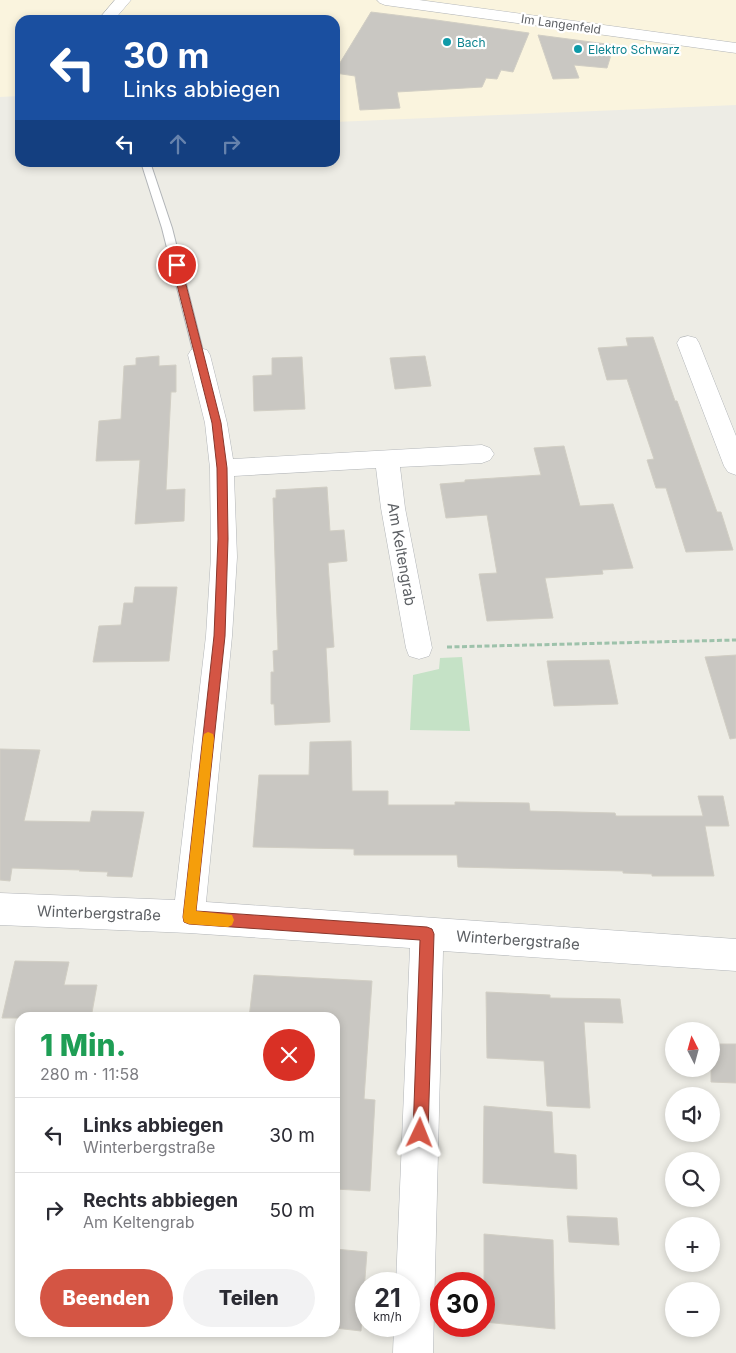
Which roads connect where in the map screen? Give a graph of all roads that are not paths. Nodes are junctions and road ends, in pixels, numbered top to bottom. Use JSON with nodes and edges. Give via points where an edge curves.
{"nodes":[{"id":1,"x":123,"y":0,"type":"edge"},
{"id":2,"x":385,"y":0,"type":"edge"},
{"id":3,"x":110,"y":15,"type":"edge"},
{"id":4,"x":736,"y":48,"type":"edge"},
{"id":5,"x":147,"y":167,"type":"edge"},
{"id":6,"x":688,"y":343,"type":"dead end"},
{"id":7,"x":199,"y":355,"type":"joint"},
{"id":8,"x":729,"y":428,"type":"edge"},
{"id":9,"x":482,"y":454,"type":"dead end"},
{"id":10,"x":387,"y":459,"type":"junction"},
{"id":11,"x":736,"y":466,"type":"edge"},
{"id":12,"x":222,"y":468,"type":"junction"},
{"id":13,"x":419,"y":648,"type":"road end"},
{"id":14,"x":0,"y":909,"type":"edge"},
{"id":15,"x":189,"y":917,"type":"junction"},
{"id":16,"x":427,"y":934,"type":"junction"},
{"id":17,"x":736,"y":955,"type":"edge"},
{"id":18,"x":413,"y":1353,"type":"edge"}],
"edges":[{"from":1,"to":3,"type":"street"},
{"from":2,"to":4,"type":"street","name":"Im Langenfeld"},
{"from":5,"to":7,"type":"lane","via":[[167,228]]},
{"from":6,"to":8,"type":"street"},
{"from":7,"to":12,"type":"street","via":[[216,423]]},
{"from":8,"to":11,"type":"street"},
{"from":9,"to":10,"type":"street"},
{"from":10,"to":12,"type":"street"},
{"from":10,"to":13,"type":"street","name":"Am Keltengrab"},
{"from":12,"to":15,"type":"street","via":[[224,557],[219,636]]},
{"from":14,"to":15,"type":"street","name":"Winterbergstraße"},
{"from":15,"to":16,"type":"street","name":"Winterbergstraße"},
{"from":16,"to":17,"type":"street","name":"Winterbergstraße"},
{"from":16,"to":18,"type":"street"}]}
